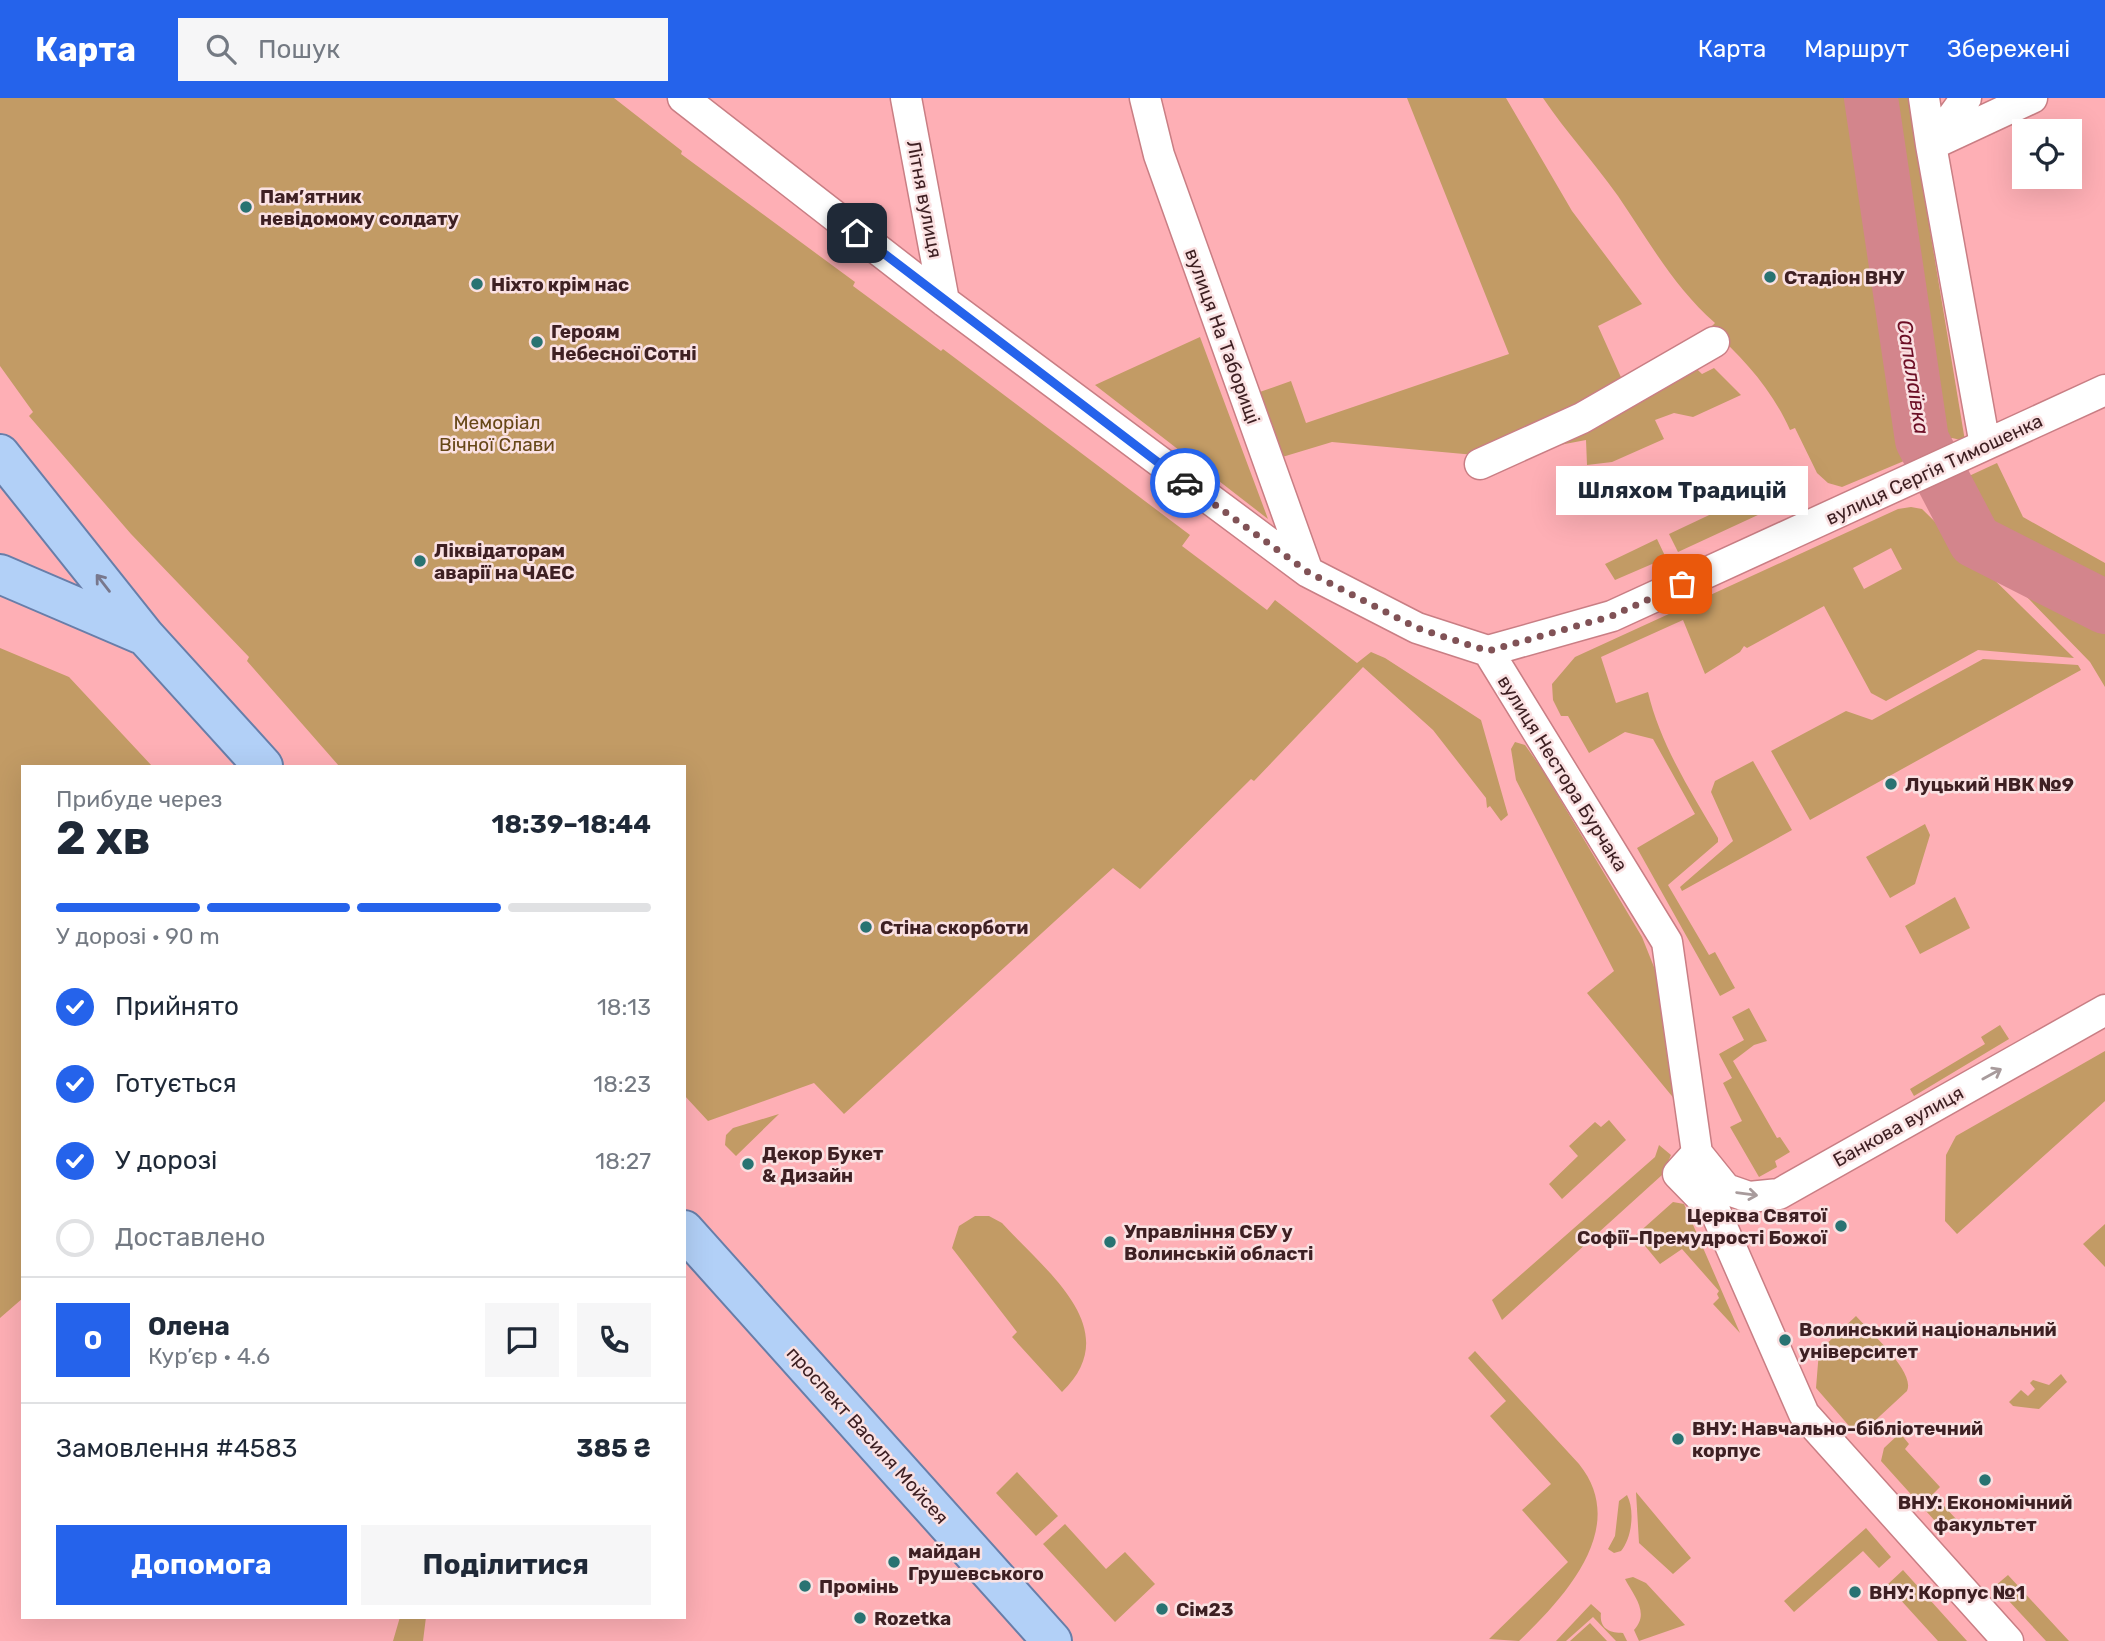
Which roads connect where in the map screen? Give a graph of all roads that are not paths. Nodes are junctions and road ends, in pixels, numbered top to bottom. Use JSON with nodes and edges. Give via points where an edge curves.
{"nodes":[{"id":1,"x":682,"y":98,"type":"edge"},
{"id":2,"x":906,"y":98,"type":"edge"},
{"id":3,"x":1145,"y":98,"type":"edge"},
{"id":4,"x":1924,"y":98,"type":"edge"},
{"id":5,"x":1966,"y":98,"type":"edge"},
{"id":6,"x":2032,"y":98,"type":"edge"},
{"id":7,"x":1931,"y":145,"type":"junction"},
{"id":8,"x":944,"y":301,"type":"junction"},
{"id":9,"x":1714,"y":342,"type":"dead end"},
{"id":10,"x":2105,"y":390,"type":"edge"},
{"id":11,"x":1973,"y":451,"type":"junction"},
{"id":12,"x":0,"y":454,"type":"edge"},
{"id":13,"x":1480,"y":464,"type":"dead end"},
{"id":14,"x":1308,"y":572,"type":"junction"},
{"id":15,"x":0,"y":574,"type":"edge"},
{"id":16,"x":145,"y":636,"type":"junction"},
{"id":17,"x":1488,"y":651,"type":"junction"},
{"id":18,"x":262,"y":765,"type":"edge"},
{"id":19,"x":2105,"y":1010,"type":"edge"},
{"id":20,"x":1688,"y":1164,"type":"junction"},
{"id":21,"x":686,"y":1232,"type":"edge"},
{"id":22,"x":1052,"y":1641,"type":"edge"},
{"id":23,"x":2008,"y":1641,"type":"edge"}],
"edges":[{"from":1,"to":8,"type":"street"},
{"from":2,"to":8,"type":"street","name":"Літня вулиця"},
{"from":3,"to":14,"type":"street","name":"вулиця На Таборищі","via":[[1159,155]]},
{"from":4,"to":7,"type":"street"},
{"from":5,"to":7,"type":"street"},
{"from":6,"to":7,"type":"street"},
{"from":7,"to":11,"type":"street"},
{"from":8,"to":14,"type":"street"},
{"from":9,"to":13,"type":"street","via":[[1582,418]]},
{"from":10,"to":11,"type":"street","name":"вулиця Сергія Тимошенка"},
{"from":11,"to":17,"type":"street","name":"вулиця Сергія Тимошенка","via":[[1612,616]]},
{"from":16,"to":12,"type":"main road","one_way":true},
{"from":14,"to":17,"type":"street","via":[[1417,628]]},
{"from":15,"to":16,"type":"main road"},
{"from":16,"to":18,"type":"main road"},
{"from":17,"to":20,"type":"street","name":"вулиця Нестора Бурчака","via":[[1667,942]]},
{"from":20,"to":19,"type":"street","name":"Банкова вулиця","one_way":true,"via":[[1726,1189],[1749,1196],[1779,1194]]},
{"from":20,"to":23,"type":"street","via":[[1716,1213],[1804,1414]]},
{"from":21,"to":22,"type":"main road","name":"проспект Василя Мойсея"}]}
